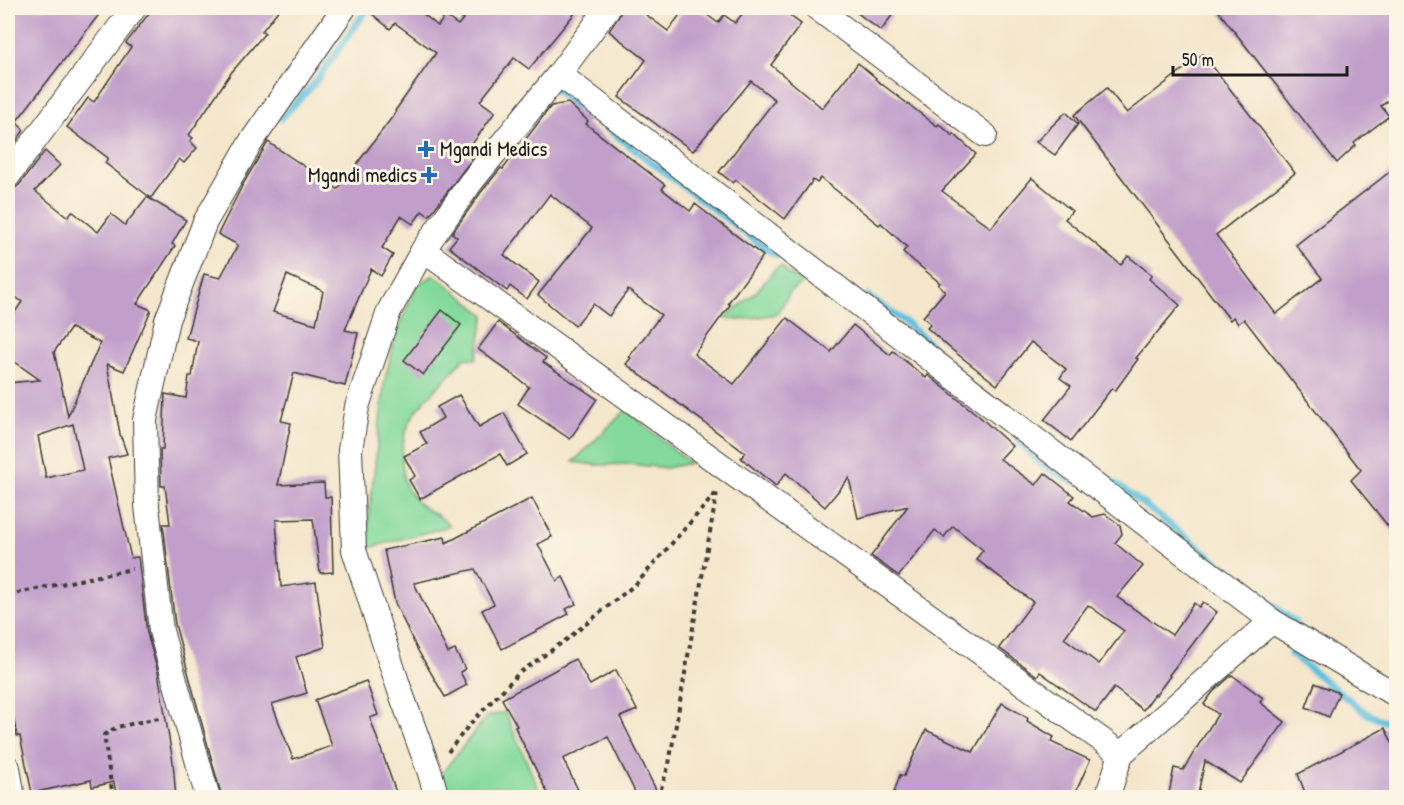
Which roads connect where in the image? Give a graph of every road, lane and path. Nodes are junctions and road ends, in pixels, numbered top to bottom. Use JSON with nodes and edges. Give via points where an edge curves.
{"nodes":[{"id":1,"x":134,"y":8,"type":"edge"},
{"id":2,"x":344,"y":8,"type":"edge"},
{"id":3,"x":608,"y":8,"type":"edge"},
{"id":4,"x":818,"y":8,"type":"edge"},
{"id":5,"x":559,"y":74,"type":"junction"},
{"id":6,"x":985,"y":135,"type":"dead end"},
{"id":7,"x":8,"y":176,"type":"edge"},
{"id":8,"x":423,"y":250,"type":"junction"},
{"id":9,"x":725,"y":466,"type":"junction"},
{"id":10,"x":717,"y":492,"type":"junction"},
{"id":11,"x":153,"y":564,"type":"junction"},
{"id":12,"x":8,"y":595,"type":"edge"},
{"id":13,"x":1272,"y":621,"type":"junction"},
{"id":14,"x":1396,"y":694,"type":"edge"},
{"id":15,"x":183,"y":713,"type":"junction"},
{"id":16,"x":1121,"y":754,"type":"junction"},
{"id":17,"x":8,"y":768,"type":"edge"},
{"id":18,"x":430,"y":773,"type":"junction"},
{"id":19,"x":13,"y":798,"type":"edge"},
{"id":20,"x":113,"y":798,"type":"edge"},
{"id":21,"x":208,"y":798,"type":"edge"},
{"id":22,"x":437,"y":798,"type":"edge"},
{"id":23,"x":658,"y":798,"type":"edge"},
{"id":24,"x":1107,"y":798,"type":"edge"}],
"edges":[{"from":1,"to":7,"type":"street"},
{"from":2,"to":11,"type":"street","via":[[251,142],[205,222],[167,320],[146,420],[147,506]]},
{"from":3,"to":5,"type":"street"},
{"from":4,"to":6,"type":"street"},
{"from":5,"to":8,"type":"street","via":[[471,182]]},
{"from":5,"to":13,"type":"street"},
{"from":8,"to":9,"type":"street"},
{"from":8,"to":18,"type":"street","via":[[389,311],[357,407],[350,450],[350,484],[354,550]]},
{"from":9,"to":10,"type":"path"},
{"from":9,"to":16,"type":"street"},
{"from":10,"to":18,"type":"path","via":[[637,583],[519,673]]},
{"from":10,"to":23,"type":"path","via":[[669,764]]},
{"from":11,"to":12,"type":"path"},
{"from":11,"to":15,"type":"street","via":[[160,631]]},
{"from":13,"to":14,"type":"street"},
{"from":13,"to":16,"type":"street"},
{"from":15,"to":20,"type":"path","via":[[117,727],[104,735]]},
{"from":15,"to":21,"type":"street"},
{"from":16,"to":24,"type":"street"},
{"from":17,"to":19,"type":"street"},
{"from":18,"to":22,"type":"street"}]}
